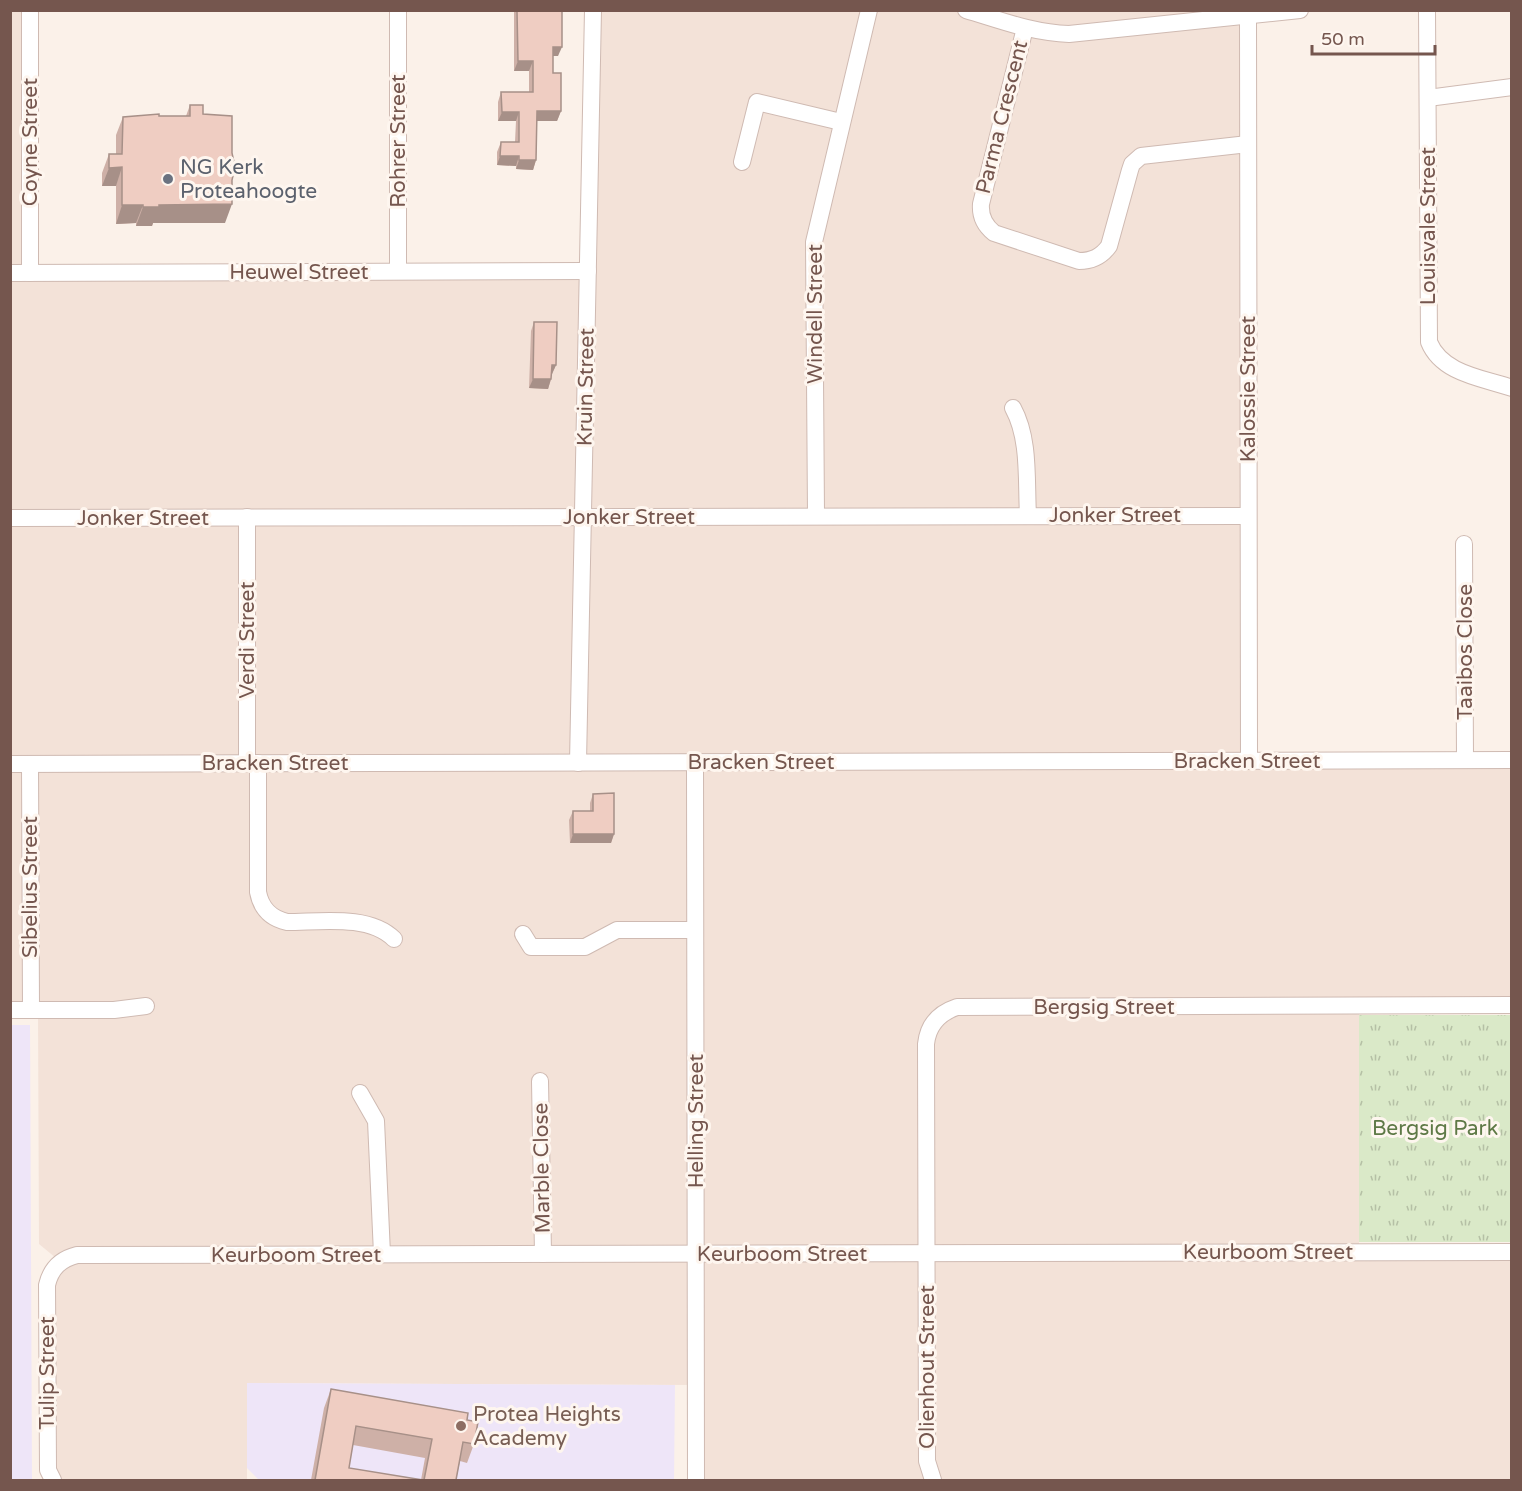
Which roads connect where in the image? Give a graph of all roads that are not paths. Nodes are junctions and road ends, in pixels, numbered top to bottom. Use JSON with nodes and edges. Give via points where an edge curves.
{"nodes":[{"id":1,"x":30,"y":10,"type":"edge"},
{"id":2,"x":399,"y":10,"type":"edge"},
{"id":3,"x":593,"y":10,"type":"edge"},
{"id":4,"x":869,"y":10,"type":"edge"},
{"id":5,"x":966,"y":10,"type":"edge"},
{"id":6,"x":1300,"y":10,"type":"edge"},
{"id":7,"x":1427,"y":10,"type":"edge"},
{"id":8,"x":1248,"y":17,"type":"junction"},
{"id":9,"x":1025,"y":28,"type":"junction"},
{"id":10,"x":1512,"y":87,"type":"edge"},
{"id":11,"x":1428,"y":98,"type":"junction"},
{"id":12,"x":841,"y":122,"type":"junction"},
{"id":13,"x":1248,"y":144,"type":"junction"},
{"id":14,"x":742,"y":162,"type":"dead end"},
{"id":15,"x":398,"y":271,"type":"junction"},
{"id":16,"x":588,"y":271,"type":"junction"},
{"id":17,"x":10,"y":273,"type":"edge"},
{"id":18,"x":30,"y":273,"type":"junction"},
{"id":19,"x":1512,"y":388,"type":"edge"},
{"id":20,"x":1013,"y":408,"type":"dead end"},
{"id":21,"x":816,"y":515,"type":"junction"},
{"id":22,"x":1028,"y":515,"type":"junction"},
{"id":23,"x":1248,"y":516,"type":"junction"},
{"id":24,"x":247,"y":517,"type":"junction"},
{"id":25,"x":10,"y":518,"type":"edge"},
{"id":26,"x":583,"y":518,"type":"junction"},
{"id":27,"x":1464,"y":544,"type":"dead end"},
{"id":28,"x":1249,"y":760,"type":"junction"},
{"id":29,"x":1465,"y":760,"type":"junction"},
{"id":30,"x":1512,"y":760,"type":"edge"},
{"id":31,"x":578,"y":762,"type":"junction"},
{"id":32,"x":695,"y":762,"type":"junction"},
{"id":33,"x":252,"y":763,"type":"junction"},
{"id":34,"x":10,"y":764,"type":"edge"},
{"id":35,"x":30,"y":764,"type":"junction"},
{"id":36,"x":695,"y":930,"type":"junction"},
{"id":37,"x":523,"y":934,"type":"dead end"},
{"id":38,"x":394,"y":939,"type":"dead end"},
{"id":39,"x":1512,"y":1005,"type":"edge"},
{"id":40,"x":146,"y":1006,"type":"dead end"},
{"id":41,"x":10,"y":1010,"type":"edge"},
{"id":42,"x":31,"y":1010,"type":"junction"},
{"id":43,"x":540,"y":1081,"type":"dead end"},
{"id":44,"x":360,"y":1093,"type":"dead end"},
{"id":45,"x":1512,"y":1252,"type":"edge"},
{"id":46,"x":928,"y":1253,"type":"junction"},
{"id":47,"x":382,"y":1254,"type":"junction"},
{"id":48,"x":543,"y":1254,"type":"junction"},
{"id":49,"x":697,"y":1254,"type":"junction"},
{"id":50,"x":56,"y":1266,"type":"joint"},
{"id":51,"x":52,"y":1480,"type":"edge"},
{"id":52,"x":696,"y":1480,"type":"edge"},
{"id":53,"x":933,"y":1480,"type":"edge"}],
"edges":[{"from":1,"to":18,"type":"street","name":"Coyne Street"},
{"from":2,"to":15,"type":"street","name":"Rohrer Street"},
{"from":3,"to":16,"type":"street","name":"Kruin Street"},
{"from":4,"to":12,"type":"street","name":"Windell Street"},
{"from":5,"to":9,"type":"street"},
{"from":6,"to":8,"type":"street"},
{"from":7,"to":11,"type":"street","name":"Louisvale Street"},
{"from":8,"to":9,"type":"street","via":[[1069,34]]},
{"from":8,"to":13,"type":"street","name":"Kalossie Street"},
{"from":9,"to":13,"type":"street","name":"Parma Crescent","via":[[981,204],[984,223],[994,233],[1079,261],[1093,260],[1109,246],[1132,164],[1141,156]]},
{"from":10,"to":11,"type":"street"},
{"from":11,"to":19,"type":"street","name":"Louisvale Street","via":[[1429,342],[1436,357],[1448,366]]},
{"from":12,"to":14,"type":"street","via":[[758,102]]},
{"from":12,"to":21,"type":"street","name":"Windell Street","via":[[816,226],[813,257]]},
{"from":13,"to":23,"type":"street","name":"Kalossie Street"},
{"from":15,"to":16,"type":"street","name":"Heuwel Street"},
{"from":15,"to":18,"type":"street","name":"Heuwel Street"},
{"from":16,"to":26,"type":"street","name":"Kruin Street"},
{"from":17,"to":18,"type":"street","name":"Heuwel Street"},
{"from":20,"to":22,"type":"street","via":[[1024,438]]},
{"from":21,"to":22,"type":"street","name":"Jonker Street"},
{"from":21,"to":26,"type":"street","name":"Jonker Street"},
{"from":22,"to":23,"type":"street","name":"Jonker Street"},
{"from":23,"to":28,"type":"street","name":"Kalossie Street"},
{"from":24,"to":25,"type":"street","name":"Jonker Street"},
{"from":24,"to":26,"type":"street","name":"Jonker Street"},
{"from":24,"to":33,"type":"street","name":"Verdi Street"},
{"from":26,"to":31,"type":"street","name":"Kruin Street"},
{"from":27,"to":29,"type":"street","name":"Taaibos Close"},
{"from":28,"to":29,"type":"street","name":"Bracken Street"},
{"from":28,"to":32,"type":"street","name":"Bracken Street"},
{"from":29,"to":30,"type":"street","name":"Bracken Street"},
{"from":31,"to":32,"type":"street","name":"Bracken Street"},
{"from":31,"to":33,"type":"street","name":"Bracken Street"},
{"from":32,"to":36,"type":"street","name":"Helling Street"},
{"from":33,"to":35,"type":"street","name":"Bracken Street"},
{"from":33,"to":38,"type":"street","name":"Verdi Street","via":[[258,892],[264,908],[287,922],[371,924]]},
{"from":34,"to":35,"type":"street","name":"Bracken Street"},
{"from":35,"to":42,"type":"street","name":"Sibelius Street"},
{"from":36,"to":37,"type":"street","via":[[617,930],[585,947],[531,947]]},
{"from":36,"to":49,"type":"street","name":"Helling Street"},
{"from":39,"to":46,"type":"street","name":"Bergsig Street","via":[[950,1009],[933,1022],[926,1044]]},
{"from":40,"to":42,"type":"street"},
{"from":41,"to":42,"type":"street"},
{"from":43,"to":48,"type":"street","name":"Marble Close"},
{"from":44,"to":47,"type":"street","via":[[376,1121]]},
{"from":45,"to":46,"type":"street","name":"Keurboom Street"},
{"from":46,"to":49,"type":"street","name":"Keurboom Street"},
{"from":46,"to":53,"type":"street","name":"Olienhout Street","via":[[927,1461]]},
{"from":47,"to":48,"type":"street","name":"Keurboom Street"},
{"from":47,"to":50,"type":"street","name":"Keurboom Street","via":[[77,1255]]},
{"from":48,"to":49,"type":"street","name":"Keurboom Street"},
{"from":49,"to":52,"type":"street","name":"Helling Street"},
{"from":50,"to":51,"type":"street","name":"Tulip Street","via":[[47,1285],[48,1470]]}]}
